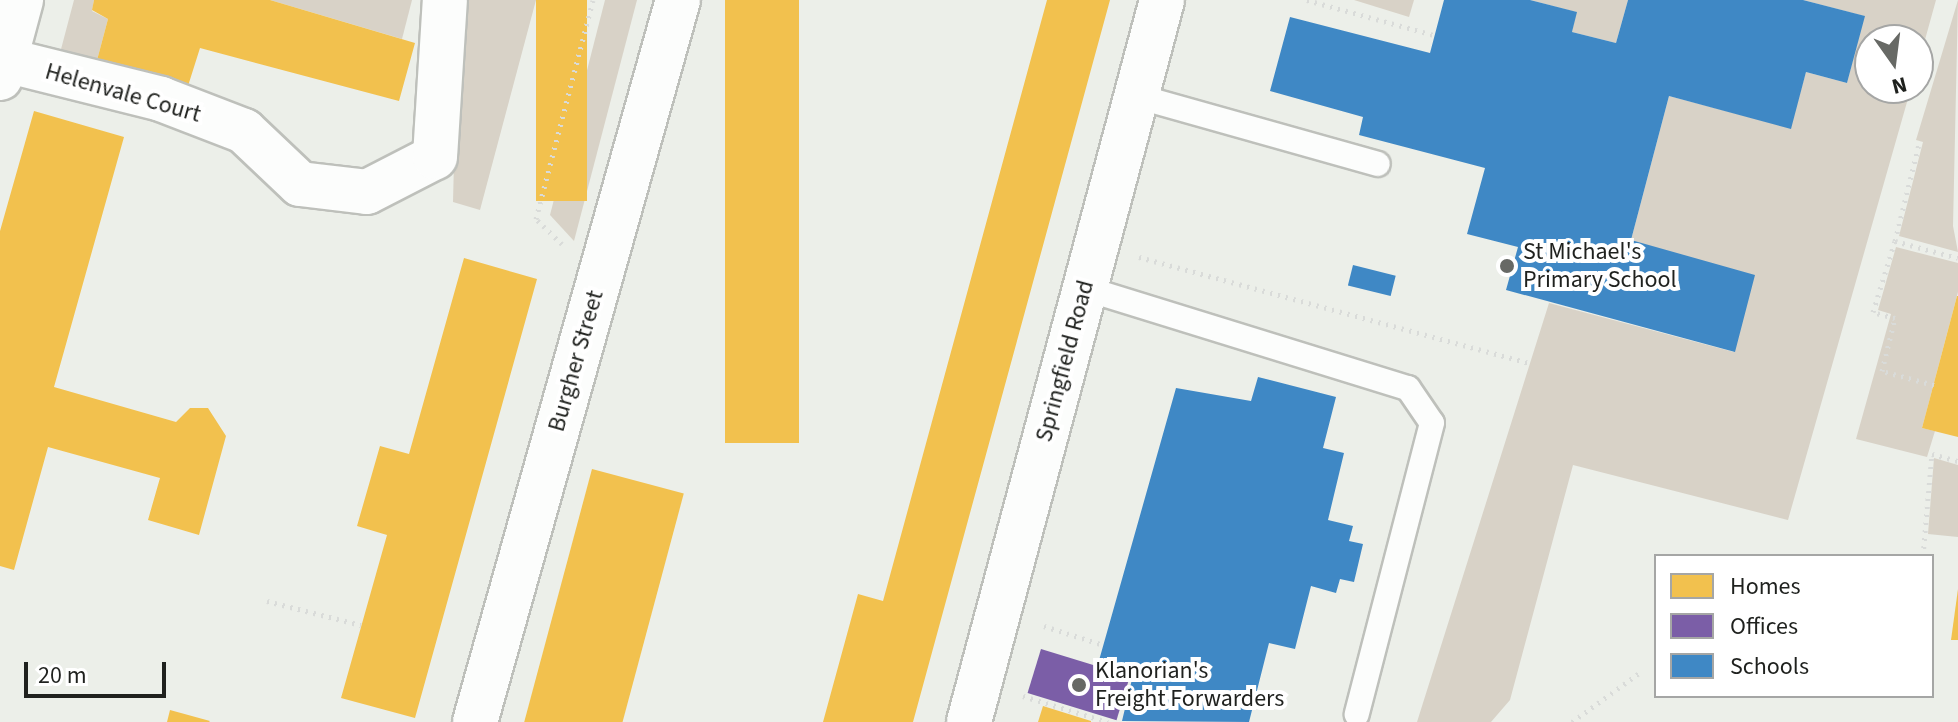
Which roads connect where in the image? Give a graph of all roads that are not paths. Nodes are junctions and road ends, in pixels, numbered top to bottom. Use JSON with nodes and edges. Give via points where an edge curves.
{"nodes":[{"id":1,"x":21,"y":0,"type":"edge"},
{"id":2,"x":445,"y":0,"type":"edge"},
{"id":3,"x":678,"y":0,"type":"edge"},
{"id":4,"x":1162,"y":0,"type":"edge"},
{"id":5,"x":3,"y":69,"type":"edge"},
{"id":6,"x":1136,"y":96,"type":"junction"},
{"id":7,"x":1378,"y":164,"type":"dead end"},
{"id":8,"x":1084,"y":288,"type":"junction"},
{"id":9,"x":1357,"y":714,"type":"dead end"},
{"id":10,"x":475,"y":722,"type":"edge"},
{"id":11,"x":969,"y":722,"type":"edge"}],
"edges":[{"from":1,"to":5,"type":"street"},
{"from":2,"to":5,"type":"street","name":"Helenvale Court","via":[[448,46],[435,157],[367,192],[300,184],[244,131],[161,99]]},
{"from":3,"to":10,"type":"street","name":"Burgher Street"},
{"from":4,"to":6,"type":"street","name":"Springfield Road"},
{"from":6,"to":7,"type":"lane"},
{"from":6,"to":8,"type":"street","name":"Springfield Road"},
{"from":8,"to":9,"type":"lane","via":[[1408,388],[1432,423]]},
{"from":8,"to":11,"type":"street","name":"Springfield Road"}]}
